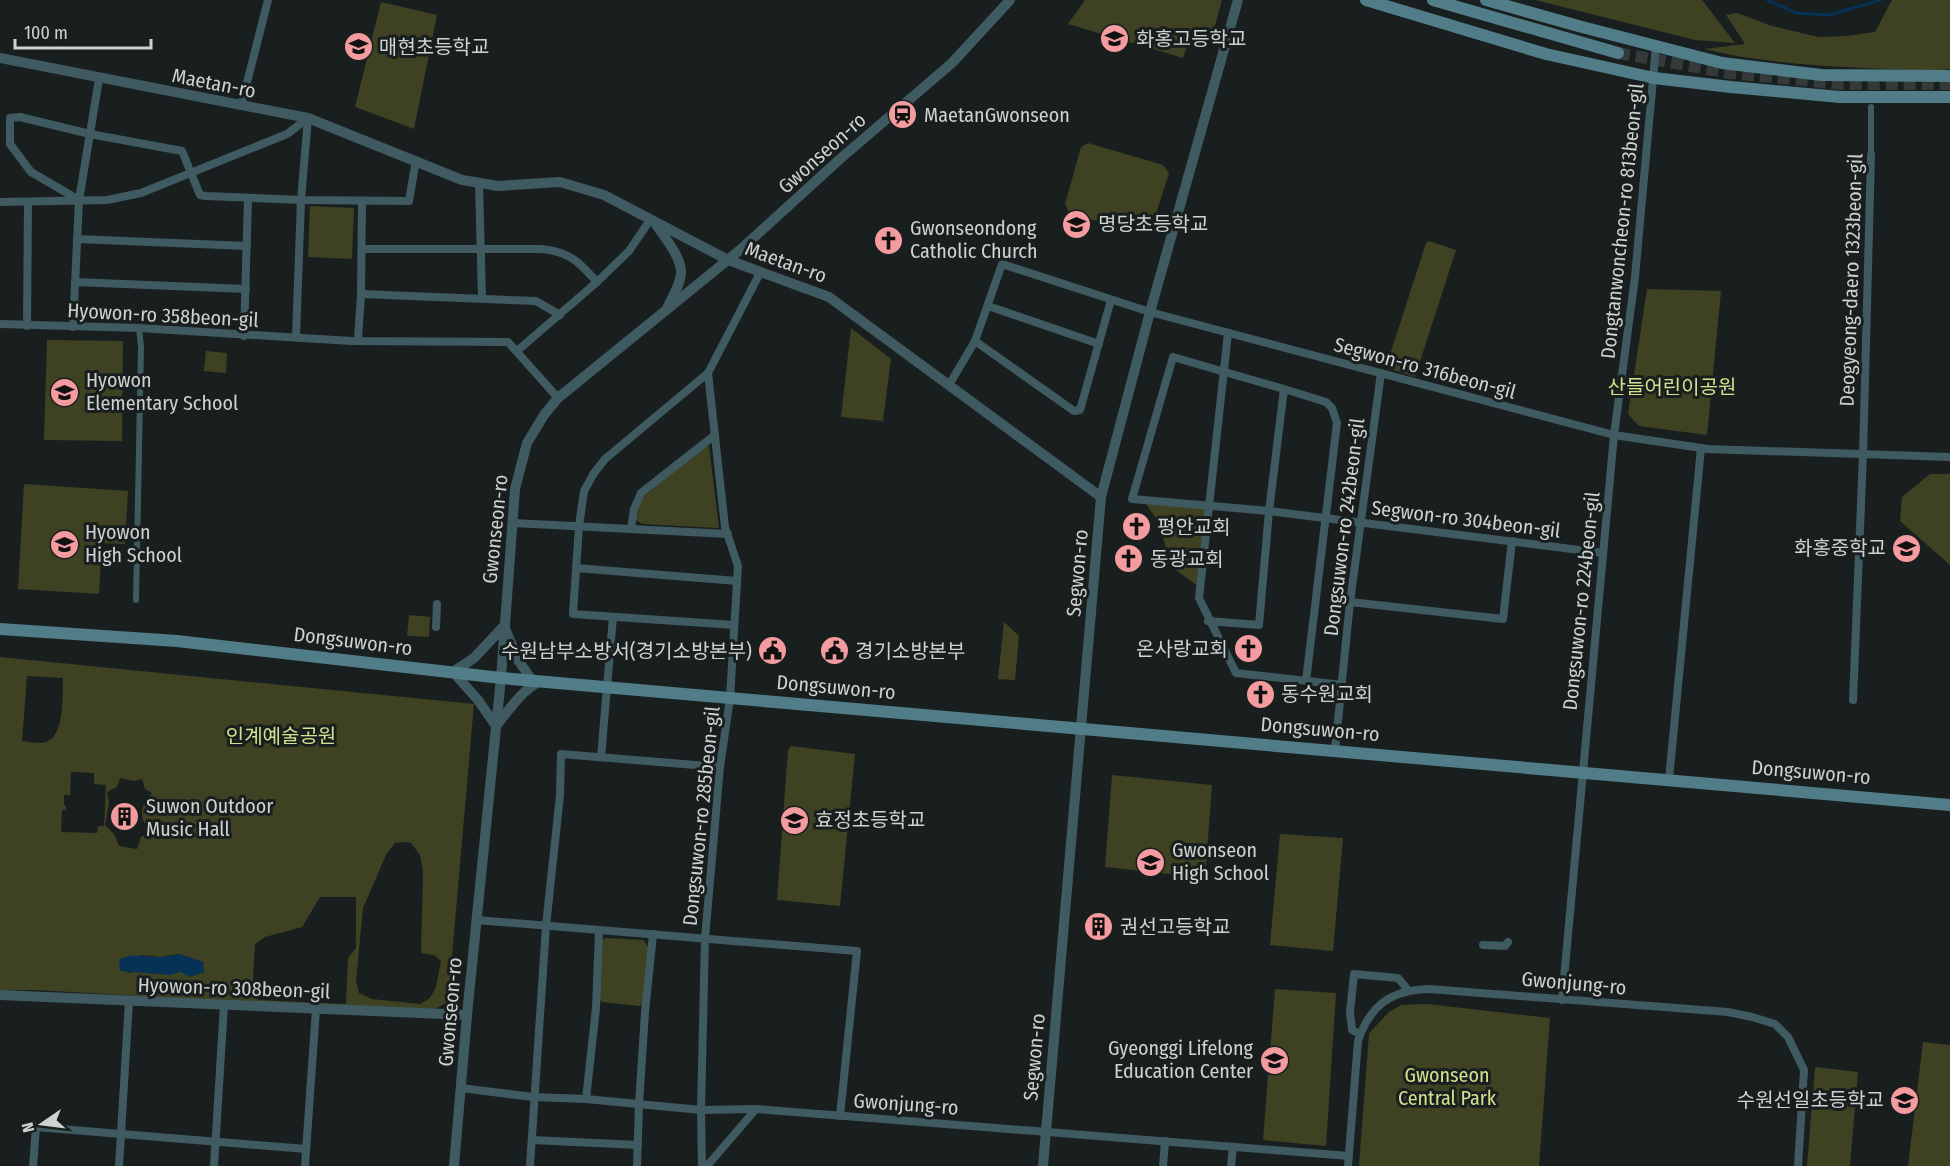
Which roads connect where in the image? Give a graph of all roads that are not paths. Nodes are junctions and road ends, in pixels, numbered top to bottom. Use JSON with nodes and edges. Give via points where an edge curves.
{"nodes":[{"id":1,"x":268,"y":0,"type":"edge"},
{"id":2,"x":1010,"y":0,"type":"edge"},
{"id":3,"x":1238,"y":0,"type":"edge"},
{"id":4,"x":1366,"y":0,"type":"edge"},
{"id":5,"x":1433,"y":0,"type":"edge"},
{"id":6,"x":1486,"y":0,"type":"edge"},
{"id":7,"x":1656,"y":46,"type":"junction"},
{"id":8,"x":1618,"y":53,"type":"tunnel mouth"},
{"id":9,"x":0,"y":58,"type":"edge"},
{"id":10,"x":1950,"y":76,"type":"edge"},
{"id":11,"x":1654,"y":78,"type":"junction"},
{"id":12,"x":99,"y":79,"type":"junction"},
{"id":13,"x":1950,"y":97,"type":"edge"},
{"id":14,"x":242,"y":106,"type":"junction"},
{"id":15,"x":1871,"y":107,"type":"dead end"},
{"id":16,"x":308,"y":118,"type":"junction"},
{"id":17,"x":90,"y":134,"type":"junction"},
{"id":18,"x":1871,"y":155,"type":"joint"},
{"id":19,"x":416,"y":160,"type":"junction"},
{"id":20,"x":191,"y":172,"type":"junction"},
{"id":21,"x":479,"y":183,"type":"junction"},
{"id":22,"x":248,"y":198,"type":"junction"},
{"id":23,"x":79,"y":200,"type":"junction"},
{"id":24,"x":300,"y":201,"type":"junction"},
{"id":25,"x":362,"y":201,"type":"junction"},
{"id":26,"x":0,"y":202,"type":"edge"},
{"id":27,"x":28,"y":202,"type":"junction"},
{"id":28,"x":652,"y":221,"type":"junction"},
{"id":29,"x":77,"y":239,"type":"junction"},
{"id":30,"x":247,"y":246,"type":"junction"},
{"id":31,"x":362,"y":249,"type":"junction"},
{"id":32,"x":480,"y":250,"type":"junction"},
{"id":33,"x":728,"y":260,"type":"junction"},
{"id":34,"x":761,"y":271,"type":"junction"},
{"id":35,"x":75,"y":282,"type":"junction"},
{"id":36,"x":597,"y":282,"type":"junction"},
{"id":37,"x":246,"y":289,"type":"junction"},
{"id":38,"x":361,"y":294,"type":"junction"},
{"id":39,"x":482,"y":298,"type":"junction"},
{"id":40,"x":1111,"y":300,"type":"junction"},
{"id":41,"x":988,"y":306,"type":"junction"},
{"id":42,"x":666,"y":310,"type":"junction"},
{"id":43,"x":1150,"y":312,"type":"junction"},
{"id":44,"x":560,"y":315,"type":"junction"},
{"id":45,"x":0,"y":324,"type":"edge"},
{"id":46,"x":27,"y":326,"type":"junction"},
{"id":47,"x":73,"y":327,"type":"junction"},
{"id":48,"x":139,"y":328,"type":"junction"},
{"id":49,"x":1228,"y":333,"type":"junction"},
{"id":50,"x":244,"y":336,"type":"junction"},
{"id":51,"x":297,"y":337,"type":"junction"},
{"id":52,"x":358,"y":340,"type":"junction"},
{"id":53,"x":975,"y":341,"type":"junction"},
{"id":54,"x":1099,"y":344,"type":"junction"},
{"id":55,"x":517,"y":351,"type":"junction"},
{"id":56,"x":1224,"y":372,"type":"junction"},
{"id":57,"x":708,"y":373,"type":"junction"},
{"id":58,"x":1381,"y":373,"type":"junction"},
{"id":59,"x":949,"y":385,"type":"junction"},
{"id":60,"x":1284,"y":389,"type":"junction"},
{"id":61,"x":558,"y":398,"type":"junction"},
{"id":62,"x":715,"y":435,"type":"junction"},
{"id":63,"x":1614,"y":435,"type":"junction"},
{"id":64,"x":1701,"y":448,"type":"junction"},
{"id":65,"x":1863,"y":455,"type":"junction"},
{"id":66,"x":1950,"y":457,"type":"edge"},
{"id":67,"x":1101,"y":497,"type":"junction"},
{"id":68,"x":1210,"y":506,"type":"junction"},
{"id":69,"x":1269,"y":511,"type":"junction"},
{"id":70,"x":1325,"y":518,"type":"junction"},
{"id":71,"x":1360,"y":522,"type":"junction"},
{"id":72,"x":513,"y":523,"type":"junction"},
{"id":73,"x":579,"y":526,"type":"junction"},
{"id":74,"x":631,"y":529,"type":"junction"},
{"id":75,"x":728,"y":534,"type":"junction"},
{"id":76,"x":1512,"y":541,"type":"junction"},
{"id":77,"x":1603,"y":553,"type":"junction"},
{"id":78,"x":576,"y":568,"type":"junction"},
{"id":79,"x":737,"y":580,"type":"junction"},
{"id":80,"x":136,"y":600,"type":"dead end"},
{"id":81,"x":1350,"y":602,"type":"junction"},
{"id":82,"x":437,"y":604,"type":"dead end"},
{"id":83,"x":613,"y":617,"type":"junction"},
{"id":84,"x":1208,"y":621,"type":"junction"},
{"id":85,"x":734,"y":625,"type":"junction"},
{"id":86,"x":504,"y":626,"type":"junction"},
{"id":87,"x":436,"y":627,"type":"dead end"},
{"id":88,"x":0,"y":629,"type":"edge"},
{"id":89,"x":453,"y":672,"type":"junction"},
{"id":90,"x":501,"y":678,"type":"junction"},
{"id":91,"x":536,"y":681,"type":"junction"},
{"id":92,"x":1306,"y":681,"type":"junction"},
{"id":93,"x":1342,"y":685,"type":"junction"},
{"id":94,"x":608,"y":687,"type":"junction"},
{"id":95,"x":729,"y":698,"type":"junction"},
{"id":96,"x":1852,"y":700,"type":"dead end"},
{"id":97,"x":496,"y":726,"type":"junction"},
{"id":98,"x":1082,"y":729,"type":"junction"},
{"id":99,"x":1335,"y":750,"type":"junction"},
{"id":100,"x":601,"y":757,"type":"junction"},
{"id":101,"x":720,"y":767,"type":"junction"},
{"id":102,"x":1582,"y":771,"type":"junction"},
{"id":103,"x":1669,"y":779,"type":"junction"},
{"id":104,"x":1950,"y":805,"type":"edge"},
{"id":105,"x":476,"y":920,"type":"junction"},
{"id":106,"x":546,"y":926,"type":"junction"},
{"id":107,"x":599,"y":931,"type":"junction"},
{"id":108,"x":653,"y":934,"type":"junction"},
{"id":109,"x":705,"y":938,"type":"junction"},
{"id":110,"x":1508,"y":942,"type":"dead end"},
{"id":111,"x":1483,"y":945,"type":"dead end"},
{"id":112,"x":1408,"y":990,"type":"junction"},
{"id":113,"x":0,"y":995,"type":"edge"},
{"id":114,"x":1562,"y":1000,"type":"junction"},
{"id":115,"x":129,"y":1001,"type":"junction"},
{"id":116,"x":224,"y":1005,"type":"junction"},
{"id":117,"x":316,"y":1009,"type":"junction"},
{"id":118,"x":466,"y":1015,"type":"junction"},
{"id":119,"x":1360,"y":1034,"type":"junction"},
{"id":120,"x":461,"y":1088,"type":"junction"},
{"id":121,"x":533,"y":1097,"type":"junction"},
{"id":122,"x":586,"y":1099,"type":"junction"},
{"id":123,"x":639,"y":1104,"type":"junction"},
{"id":124,"x":756,"y":1109,"type":"junction"},
{"id":125,"x":701,"y":1110,"type":"junction"},
{"id":126,"x":840,"y":1116,"type":"junction"},
{"id":127,"x":1045,"y":1132,"type":"junction"},
{"id":128,"x":122,"y":1134,"type":"junction"},
{"id":129,"x":532,"y":1140,"type":"junction"},
{"id":130,"x":1165,"y":1141,"type":"junction"},
{"id":131,"x":216,"y":1142,"type":"junction"},
{"id":132,"x":638,"y":1145,"type":"junction"},
{"id":133,"x":1233,"y":1147,"type":"junction"},
{"id":134,"x":306,"y":1149,"type":"junction"},
{"id":135,"x":1348,"y":1161,"type":"edge"},
{"id":136,"x":33,"y":1166,"type":"edge"},
{"id":137,"x":119,"y":1166,"type":"edge"},
{"id":138,"x":214,"y":1166,"type":"edge"},
{"id":139,"x":305,"y":1166,"type":"edge"},
{"id":140,"x":454,"y":1166,"type":"edge"},
{"id":141,"x":530,"y":1166,"type":"edge"},
{"id":142,"x":637,"y":1166,"type":"edge"},
{"id":143,"x":702,"y":1166,"type":"edge"},
{"id":144,"x":707,"y":1166,"type":"edge"},
{"id":145,"x":1043,"y":1166,"type":"edge"},
{"id":146,"x":1163,"y":1166,"type":"edge"},
{"id":147,"x":1231,"y":1166,"type":"edge"},
{"id":148,"x":1798,"y":1166,"type":"edge"}],
"edges":[{"from":1,"to":14,"type":"street"},
{"from":2,"to":33,"type":"street","name":"Gwonseon-ro","via":[[952,63]]},
{"from":3,"to":43,"type":"street","name":"Segwon-ro"},
{"from":4,"to":11,"type":"main road","via":[[1546,54]]},
{"from":5,"to":8,"type":"main road"},
{"from":6,"to":7,"type":"main road"},
{"from":7,"to":10,"type":"main road","via":[[1722,63],[1821,75]]},
{"from":7,"to":11,"type":"street","name":"Dongtanwoncheon-ro 813beon-gil"},
{"from":9,"to":12,"type":"street","name":"Maetan-ro"},
{"from":11,"to":13,"type":"main road","via":[[1840,97]]},
{"from":11,"to":63,"type":"street","name":"Dongtanwoncheon-ro 813beon-gil","via":[[1635,277]]},
{"from":12,"to":14,"type":"street","name":"Maetan-ro"},
{"from":12,"to":17,"type":"street"},
{"from":14,"to":16,"type":"street","name":"Maetan-ro"},
{"from":15,"to":18,"type":"street","name":"Deogyeong-daero 1323beon-gil"},
{"from":16,"to":19,"type":"street","name":"Maetan-ro"},
{"from":16,"to":20,"type":"street","via":[[287,134]]},
{"from":16,"to":24,"type":"street"},
{"from":17,"to":20,"type":"street","via":[[182,151]]},
{"from":17,"to":23,"type":"street"},
{"from":17,"to":23,"type":"street","via":[[10,118],[9,144],[31,172]]},
{"from":18,"to":65,"type":"street","name":"Deogyeong-daero 1323beon-gil"},
{"from":19,"to":21,"type":"street","name":"Maetan-ro","via":[[462,180]]},
{"from":19,"to":25,"type":"street","via":[[409,201]]},
{"from":20,"to":22,"type":"street","via":[[200,195]]},
{"from":20,"to":23,"type":"street","via":[[141,193],[107,200]]},
{"from":21,"to":28,"type":"street","name":"Maetan-ro","via":[[498,186],[560,182],[604,195]]},
{"from":21,"to":32,"type":"street"},
{"from":22,"to":24,"type":"street"},
{"from":22,"to":30,"type":"street"},
{"from":23,"to":27,"type":"street"},
{"from":23,"to":29,"type":"street"},
{"from":24,"to":25,"type":"street"},
{"from":24,"to":51,"type":"street"},
{"from":25,"to":31,"type":"street"},
{"from":26,"to":27,"type":"street"},
{"from":27,"to":46,"type":"street"},
{"from":28,"to":33,"type":"street","name":"Maetan-ro"},
{"from":28,"to":36,"type":"street","via":[[629,251]]},
{"from":28,"to":42,"type":"street","via":[[676,255],[681,270],[679,284]]},
{"from":29,"to":30,"type":"street"},
{"from":29,"to":35,"type":"street"},
{"from":30,"to":37,"type":"street"},
{"from":31,"to":32,"type":"street"},
{"from":31,"to":38,"type":"street"},
{"from":32,"to":36,"type":"street","via":[[559,251],[580,263]]},
{"from":32,"to":39,"type":"street"},
{"from":33,"to":34,"type":"street","name":"Maetan-ro"},
{"from":33,"to":42,"type":"street","name":"Gwonseon-ro"},
{"from":34,"to":57,"type":"street"},
{"from":34,"to":59,"type":"street","name":"Maetan-ro","via":[[829,297]]},
{"from":35,"to":37,"type":"street"},
{"from":35,"to":47,"type":"street"},
{"from":36,"to":44,"type":"street"},
{"from":37,"to":50,"type":"street"},
{"from":38,"to":39,"type":"street"},
{"from":38,"to":52,"type":"street"},
{"from":39,"to":44,"type":"street","via":[[536,301]]},
{"from":40,"to":41,"type":"street","name":"Segwon-ro 316beon-gil","via":[[1002,264]]},
{"from":40,"to":43,"type":"street","name":"Segwon-ro 316beon-gil"},
{"from":40,"to":54,"type":"street"},
{"from":41,"to":53,"type":"street"},
{"from":41,"to":54,"type":"street"},
{"from":42,"to":61,"type":"street","name":"Gwonseon-ro"},
{"from":43,"to":49,"type":"street","name":"Segwon-ro 316beon-gil"},
{"from":43,"to":67,"type":"street","name":"Segwon-ro"},
{"from":44,"to":55,"type":"street"},
{"from":45,"to":46,"type":"street","name":"Hyowon-ro 358beon-gil"},
{"from":46,"to":47,"type":"street","name":"Hyowon-ro 358beon-gil"},
{"from":47,"to":48,"type":"street","name":"Hyowon-ro 358beon-gil"},
{"from":48,"to":50,"type":"street","name":"Hyowon-ro 358beon-gil"},
{"from":48,"to":80,"type":"street"},
{"from":49,"to":56,"type":"street"},
{"from":49,"to":58,"type":"street","name":"Segwon-ro 316beon-gil"},
{"from":50,"to":51,"type":"street","name":"Hyowon-ro 358beon-gil"},
{"from":51,"to":52,"type":"street","name":"Hyowon-ro 358beon-gil"},
{"from":52,"to":55,"type":"street","name":"Hyowon-ro 358beon-gil","via":[[508,342]]},
{"from":53,"to":54,"type":"street","via":[[1074,411],[1080,410]]},
{"from":53,"to":59,"type":"street"},
{"from":55,"to":61,"type":"street"},
{"from":56,"to":60,"type":"street","name":"Segwon-ro 304beon-gil"},
{"from":56,"to":68,"type":"street"},
{"from":56,"to":68,"type":"street","name":"Segwon-ro 304beon-gil","via":[[1173,357],[1132,500]]},
{"from":57,"to":62,"type":"street","name":"Dongsuwon-ro 285beon-gil"},
{"from":57,"to":73,"type":"street","via":[[605,459],[584,491]]},
{"from":58,"to":63,"type":"street","name":"Segwon-ro 316beon-gil"},
{"from":58,"to":71,"type":"street","name":"Dongsuwon-ro 242beon-gil"},
{"from":59,"to":67,"type":"street","name":"Maetan-ro"},
{"from":60,"to":69,"type":"street"},
{"from":60,"to":70,"type":"street","name":"Segwon-ro 304beon-gil","via":[[1326,402],[1337,423]]},
{"from":61,"to":72,"type":"street","name":"Gwonseon-ro","via":[[527,443],[518,473]]},
{"from":62,"to":74,"type":"street","via":[[641,494]]},
{"from":62,"to":75,"type":"street","name":"Dongsuwon-ro 285beon-gil"},
{"from":63,"to":64,"type":"street"},
{"from":63,"to":77,"type":"street","name":"Dongsuwon-ro 224beon-gil"},
{"from":64,"to":65,"type":"street"},
{"from":64,"to":103,"type":"street"},
{"from":65,"to":66,"type":"street"},
{"from":65,"to":96,"type":"street","name":"Deogyeong-daero 1323beon-gil"},
{"from":67,"to":98,"type":"street","name":"Segwon-ro"},
{"from":68,"to":69,"type":"street","name":"Segwon-ro 304beon-gil"},
{"from":68,"to":84,"type":"street","via":[[1199,598]]},
{"from":69,"to":70,"type":"street","name":"Segwon-ro 304beon-gil"},
{"from":69,"to":84,"type":"street","via":[[1259,625]]},
{"from":70,"to":71,"type":"street","name":"Segwon-ro 304beon-gil"},
{"from":70,"to":92,"type":"street","name":"Segwon-ro 304beon-gil"},
{"from":71,"to":76,"type":"street","name":"Segwon-ro 304beon-gil"},
{"from":71,"to":81,"type":"street","name":"Dongsuwon-ro 242beon-gil"},
{"from":72,"to":73,"type":"street"},
{"from":72,"to":86,"type":"street","name":"Gwonseon-ro"},
{"from":73,"to":74,"type":"street"},
{"from":73,"to":78,"type":"street"},
{"from":74,"to":75,"type":"street"},
{"from":75,"to":79,"type":"street","name":"Dongsuwon-ro 285beon-gil","via":[[738,566]]},
{"from":76,"to":77,"type":"street","name":"Segwon-ro 304beon-gil"},
{"from":76,"to":81,"type":"street","via":[[1503,619]]},
{"from":77,"to":102,"type":"street","name":"Dongsuwon-ro 224beon-gil"},
{"from":78,"to":79,"type":"street"},
{"from":78,"to":83,"type":"street","via":[[573,615]]},
{"from":79,"to":85,"type":"street","name":"Dongsuwon-ro 285beon-gil"},
{"from":81,"to":93,"type":"street","name":"Dongsuwon-ro 242beon-gil"},
{"from":82,"to":87,"type":"street"},
{"from":83,"to":85,"type":"street"},
{"from":83,"to":94,"type":"street"},
{"from":84,"to":92,"type":"street","via":[[1236,673]]},
{"from":85,"to":95,"type":"street","name":"Dongsuwon-ro 285beon-gil"},
{"from":86,"to":89,"type":"street","via":[[474,658]]},
{"from":86,"to":90,"type":"street","name":"Gwonseon-ro"},
{"from":86,"to":91,"type":"street","via":[[518,660]]},
{"from":88,"to":89,"type":"main road","name":"Dongsuwon-ro","via":[[177,640]]},
{"from":89,"to":90,"type":"main road","name":"Dongsuwon-ro"},
{"from":89,"to":97,"type":"street"},
{"from":90,"to":91,"type":"main road","name":"Dongsuwon-ro"},
{"from":90,"to":97,"type":"street","name":"Gwonseon-ro"},
{"from":91,"to":94,"type":"main road","name":"Dongsuwon-ro"},
{"from":91,"to":97,"type":"street"},
{"from":92,"to":93,"type":"street"},
{"from":93,"to":99,"type":"street","name":"Dongsuwon-ro 242beon-gil"},
{"from":94,"to":95,"type":"main road","name":"Dongsuwon-ro"},
{"from":94,"to":100,"type":"street"},
{"from":95,"to":98,"type":"main road","name":"Dongsuwon-ro"},
{"from":95,"to":101,"type":"street","name":"Dongsuwon-ro 285beon-gil"},
{"from":97,"to":105,"type":"street","name":"Gwonseon-ro"},
{"from":98,"to":99,"type":"main road","name":"Dongsuwon-ro"},
{"from":98,"to":127,"type":"street","name":"Segwon-ro"},
{"from":99,"to":102,"type":"main road","name":"Dongsuwon-ro"},
{"from":100,"to":101,"type":"street"},
{"from":100,"to":106,"type":"street","via":[[561,754]]},
{"from":101,"to":109,"type":"street","name":"Dongsuwon-ro 285beon-gil"},
{"from":102,"to":103,"type":"main road","name":"Dongsuwon-ro"},
{"from":102,"to":114,"type":"street","name":"Dongsuwon-ro 224beon-gil"},
{"from":103,"to":104,"type":"main road","name":"Dongsuwon-ro"},
{"from":105,"to":106,"type":"street"},
{"from":105,"to":118,"type":"street","name":"Gwonseon-ro"},
{"from":106,"to":107,"type":"street"},
{"from":106,"to":121,"type":"street"},
{"from":107,"to":108,"type":"street"},
{"from":107,"to":122,"type":"street"},
{"from":108,"to":109,"type":"street"},
{"from":108,"to":123,"type":"street"},
{"from":109,"to":125,"type":"street","name":"Dongsuwon-ro 285beon-gil"},
{"from":109,"to":126,"type":"street","via":[[857,951]]},
{"from":110,"to":111,"type":"street","via":[[1505,946]]},
{"from":112,"to":114,"type":"street","name":"Gwonjung-ro"},
{"from":112,"to":119,"type":"street","name":"Gwonjung-ro","via":[[1379,1006]]},
{"from":112,"to":119,"type":"street","via":[[1398,978],[1354,974],[1350,1012],[1352,1030]]},
{"from":113,"to":115,"type":"street","name":"Hyowon-ro 308beon-gil"},
{"from":114,"to":148,"type":"street","name":"Gwonjung-ro","via":[[1728,1012],[1775,1024],[1788,1037],[1804,1070]]},
{"from":115,"to":116,"type":"street","name":"Hyowon-ro 308beon-gil"},
{"from":115,"to":128,"type":"street"},
{"from":116,"to":117,"type":"street","name":"Hyowon-ro 308beon-gil"},
{"from":116,"to":131,"type":"street"},
{"from":117,"to":118,"type":"street","name":"Hyowon-ro 308beon-gil"},
{"from":117,"to":134,"type":"street"},
{"from":118,"to":120,"type":"street","name":"Gwonseon-ro"},
{"from":119,"to":135,"type":"street","name":"Gwonjung-ro"},
{"from":120,"to":121,"type":"street","name":"Gwonjung-ro"},
{"from":120,"to":140,"type":"street","name":"Gwonseon-ro"},
{"from":121,"to":122,"type":"street","name":"Gwonjung-ro"},
{"from":121,"to":129,"type":"street"},
{"from":122,"to":123,"type":"street","name":"Gwonjung-ro"},
{"from":123,"to":125,"type":"street","name":"Gwonjung-ro"},
{"from":123,"to":132,"type":"street"},
{"from":124,"to":125,"type":"street","name":"Gwonjung-ro"},
{"from":124,"to":126,"type":"street","name":"Gwonjung-ro"},
{"from":124,"to":144,"type":"street"},
{"from":125,"to":143,"type":"street","name":"Dongsuwon-ro 285beon-gil"},
{"from":126,"to":127,"type":"street","name":"Gwonjung-ro"},
{"from":127,"to":130,"type":"street","name":"Gwonjung-ro"},
{"from":127,"to":145,"type":"street","name":"Segwon-ro"},
{"from":128,"to":131,"type":"street"},
{"from":128,"to":136,"type":"street","via":[[36,1127]]},
{"from":128,"to":137,"type":"street"},
{"from":129,"to":132,"type":"street"},
{"from":129,"to":141,"type":"street"},
{"from":130,"to":133,"type":"street","name":"Gwonjung-ro"},
{"from":130,"to":146,"type":"street"},
{"from":131,"to":134,"type":"street"},
{"from":131,"to":138,"type":"street"},
{"from":132,"to":142,"type":"street"},
{"from":133,"to":135,"type":"street","name":"Gwonjung-ro"},
{"from":133,"to":147,"type":"street"},
{"from":134,"to":139,"type":"street"}]}
